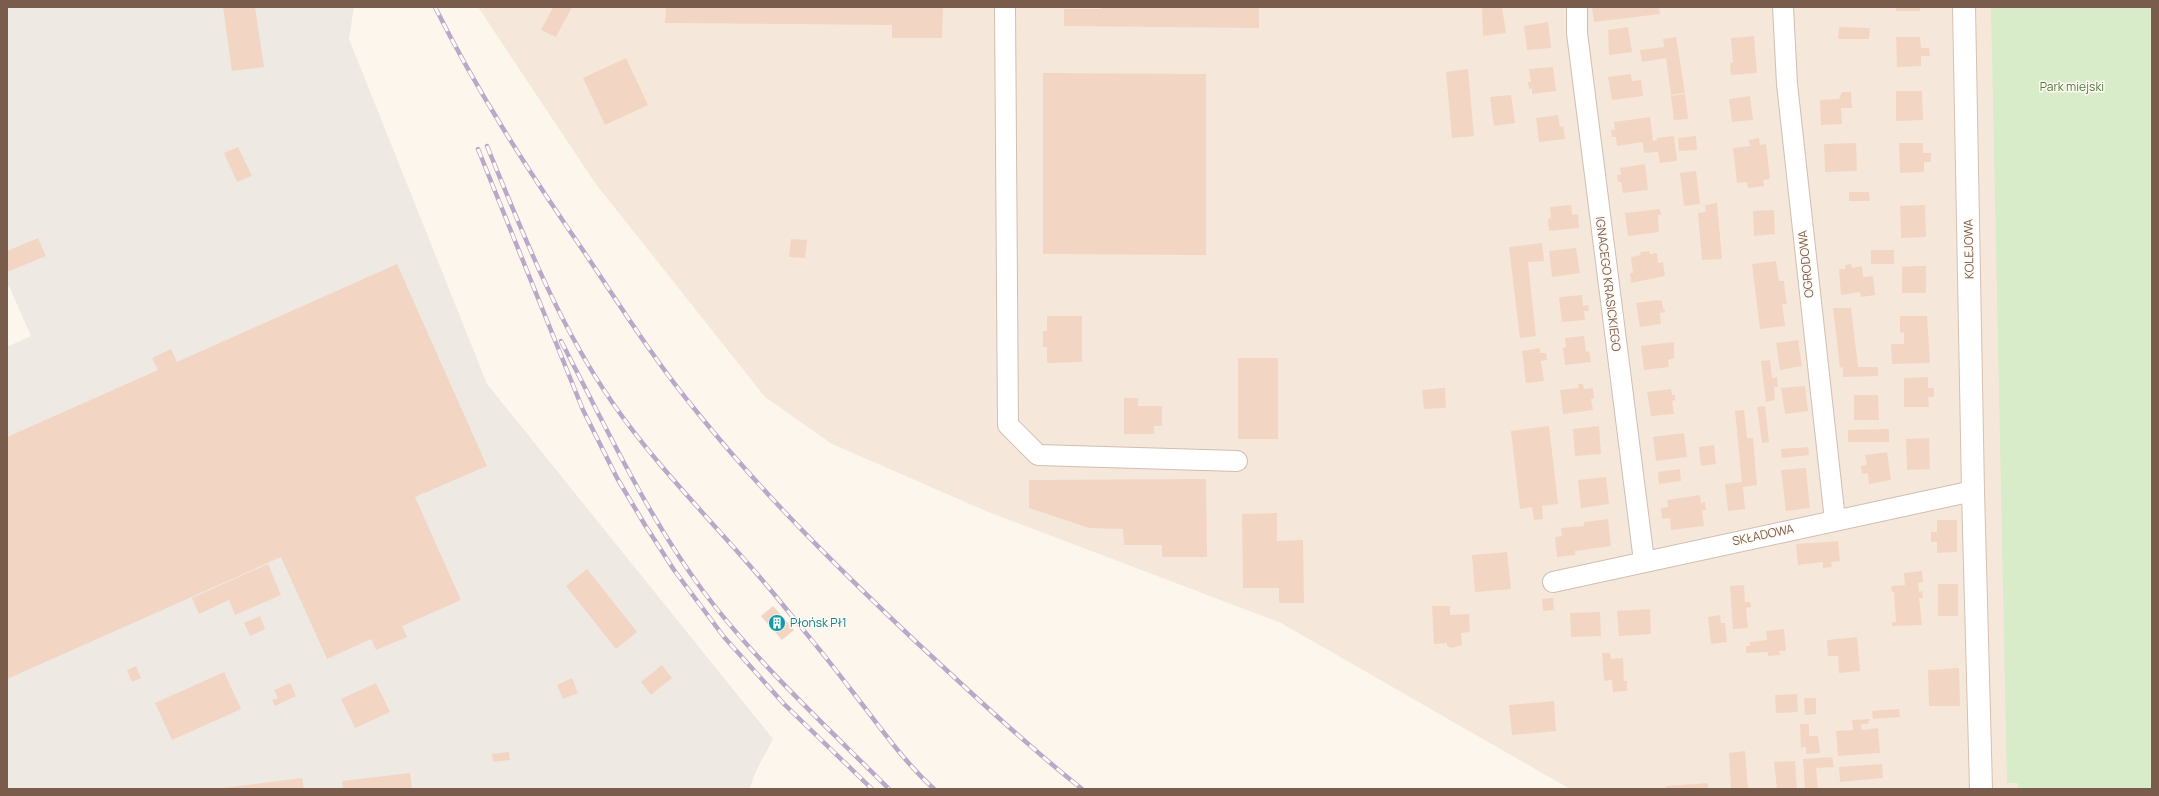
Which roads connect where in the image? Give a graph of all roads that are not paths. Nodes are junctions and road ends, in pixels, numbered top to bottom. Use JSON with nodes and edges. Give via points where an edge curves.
{"nodes":[{"id":1,"x":1005,"y":7,"type":"edge"},
{"id":2,"x":1577,"y":7,"type":"edge"},
{"id":3,"x":1782,"y":7,"type":"edge"},
{"id":4,"x":1964,"y":7,"type":"edge"},
{"id":5,"x":1237,"y":461,"type":"dead end"},
{"id":6,"x":1973,"y":491,"type":"junction"},
{"id":7,"x":1835,"y":520,"type":"junction"},
{"id":8,"x":1644,"y":561,"type":"junction"},
{"id":9,"x":1553,"y":582,"type":"dead end"},
{"id":10,"x":1981,"y":789,"type":"edge"}],
"edges":[{"from":1,"to":5,"type":"street","via":[[1008,425],[1038,454]]},
{"from":2,"to":8,"type":"street","name":"IGNACEGO KRASICKIEGO","via":[[1576,33]]},
{"from":3,"to":7,"type":"street","name":"OGRODOWA","via":[[1786,84]]},
{"from":4,"to":6,"type":"street","name":"KOLEJOWA"},
{"from":6,"to":7,"type":"street","name":"SKŁADOWA"},
{"from":6,"to":10,"type":"street","name":"KOLEJOWA"},
{"from":7,"to":8,"type":"street","name":"SKŁADOWA"},
{"from":8,"to":9,"type":"street","name":"SKŁADOWA"}]}
